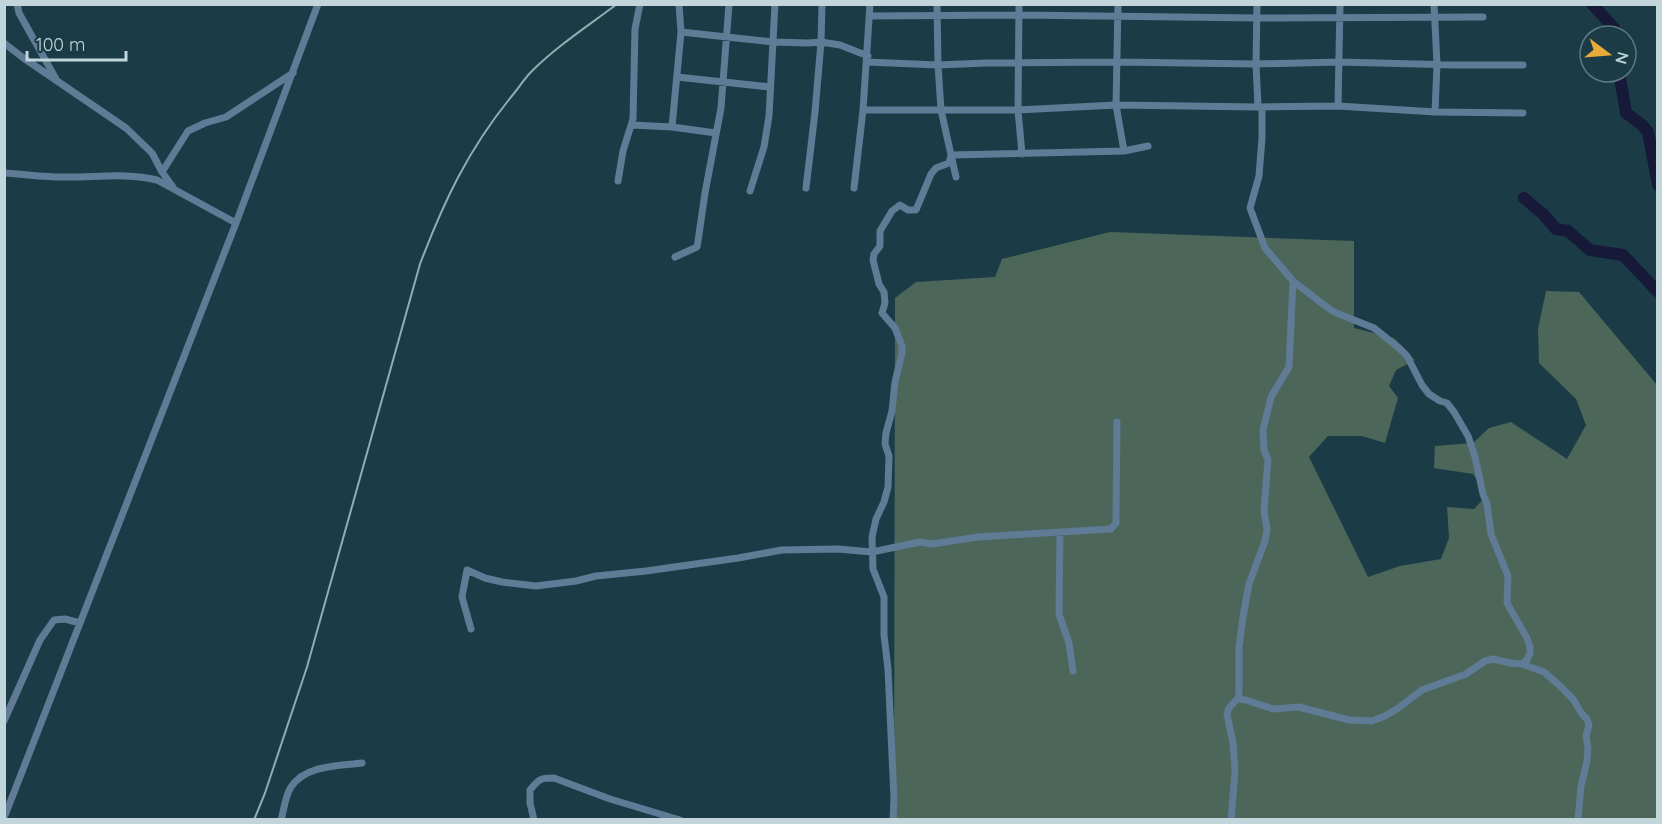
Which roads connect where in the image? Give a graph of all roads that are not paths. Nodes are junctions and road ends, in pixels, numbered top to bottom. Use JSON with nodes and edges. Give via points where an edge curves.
{"nodes":[{"id":1,"x":16,"y":4,"type":"edge"},
{"id":2,"x":318,"y":4,"type":"edge"},
{"id":3,"x":640,"y":4,"type":"edge"},
{"id":4,"x":679,"y":4,"type":"edge"},
{"id":5,"x":729,"y":4,"type":"edge"},
{"id":6,"x":775,"y":4,"type":"edge"},
{"id":7,"x":822,"y":4,"type":"edge"},
{"id":8,"x":870,"y":4,"type":"edge"},
{"id":9,"x":938,"y":4,"type":"edge"},
{"id":10,"x":1019,"y":4,"type":"edge"},
{"id":11,"x":1119,"y":4,"type":"edge"},
{"id":12,"x":1257,"y":4,"type":"edge"},
{"id":13,"x":1341,"y":4,"type":"edge"},
{"id":14,"x":1434,"y":4,"type":"edge"},
{"id":15,"x":937,"y":15,"type":"junction"},
{"id":16,"x":1019,"y":15,"type":"junction"},
{"id":17,"x":869,"y":16,"type":"junction"},
{"id":18,"x":1118,"y":16,"type":"junction"},
{"id":19,"x":1341,"y":17,"type":"junction"},
{"id":20,"x":1434,"y":17,"type":"junction"},
{"id":21,"x":1483,"y":17,"type":"dead end"},
{"id":22,"x":1257,"y":18,"type":"junction"},
{"id":23,"x":681,"y":32,"type":"junction"},
{"id":24,"x":728,"y":38,"type":"junction"},
{"id":25,"x":773,"y":42,"type":"junction"},
{"id":26,"x":821,"y":42,"type":"junction"},
{"id":27,"x":4,"y":43,"type":"edge"},
{"id":28,"x":867,"y":59,"type":"junction"},
{"id":29,"x":1117,"y":62,"type":"junction"},
{"id":30,"x":1339,"y":62,"type":"junction"},
{"id":31,"x":1019,"y":64,"type":"junction"},
{"id":32,"x":1256,"y":64,"type":"junction"},
{"id":33,"x":1437,"y":64,"type":"junction"},
{"id":34,"x":938,"y":65,"type":"junction"},
{"id":35,"x":1523,"y":65,"type":"dead end"},
{"id":36,"x":292,"y":73,"type":"junction"},
{"id":37,"x":677,"y":77,"type":"junction"},
{"id":38,"x":56,"y":79,"type":"junction"},
{"id":39,"x":724,"y":83,"type":"junction"},
{"id":40,"x":770,"y":87,"type":"junction"},
{"id":41,"x":1116,"y":105,"type":"junction"},
{"id":42,"x":1338,"y":106,"type":"junction"},
{"id":43,"x":1260,"y":107,"type":"junction"},
{"id":44,"x":863,"y":110,"type":"junction"},
{"id":45,"x":941,"y":110,"type":"junction"},
{"id":46,"x":1018,"y":110,"type":"junction"},
{"id":47,"x":1435,"y":112,"type":"junction"},
{"id":48,"x":1524,"y":113,"type":"dead end"},
{"id":49,"x":632,"y":125,"type":"junction"},
{"id":50,"x":672,"y":127,"type":"junction"},
{"id":51,"x":716,"y":133,"type":"junction"},
{"id":52,"x":1148,"y":146,"type":"dead end"},
{"id":53,"x":1124,"y":151,"type":"junction"},
{"id":54,"x":1022,"y":154,"type":"junction"},
{"id":55,"x":951,"y":155,"type":"junction"},
{"id":56,"x":4,"y":172,"type":"edge"},
{"id":57,"x":162,"y":172,"type":"junction"},
{"id":58,"x":956,"y":177,"type":"dead end"},
{"id":59,"x":618,"y":181,"type":"dead end"},
{"id":60,"x":806,"y":188,"type":"dead end"},
{"id":61,"x":854,"y":188,"type":"dead end"},
{"id":62,"x":174,"y":189,"type":"junction"},
{"id":63,"x":750,"y":191,"type":"dead end"},
{"id":64,"x":236,"y":223,"type":"junction"},
{"id":65,"x":675,"y":257,"type":"dead end"},
{"id":66,"x":1293,"y":280,"type":"junction"},
{"id":67,"x":1117,"y":422,"type":"dead end"},
{"id":68,"x":1060,"y":532,"type":"junction"},
{"id":69,"x":873,"y":552,"type":"junction"},
{"id":70,"x":81,"y":623,"type":"junction"},
{"id":71,"x":471,"y":629,"type":"dead end"},
{"id":72,"x":1522,"y":664,"type":"junction"},
{"id":73,"x":1073,"y":671,"type":"dead end"},
{"id":74,"x":1237,"y":699,"type":"junction"},
{"id":75,"x":4,"y":720,"type":"edge"},
{"id":76,"x":362,"y":763,"type":"dead end"},
{"id":77,"x":8,"y":799,"type":"edge"},
{"id":78,"x":4,"y":818,"type":"edge"},
{"id":79,"x":281,"y":819,"type":"edge"},
{"id":80,"x":534,"y":819,"type":"edge"},
{"id":81,"x":680,"y":819,"type":"edge"},
{"id":82,"x":893,"y":819,"type":"edge"},
{"id":83,"x":1231,"y":819,"type":"edge"},
{"id":84,"x":1578,"y":819,"type":"edge"}],
"edges":[{"from":1,"to":38,"type":"street"},
{"from":2,"to":36,"type":"street"},
{"from":3,"to":49,"type":"street","via":[[635,29]]},
{"from":4,"to":23,"type":"street"},
{"from":5,"to":24,"type":"street"},
{"from":6,"to":25,"type":"street"},
{"from":7,"to":26,"type":"street"},
{"from":8,"to":17,"type":"street"},
{"from":9,"to":15,"type":"street"},
{"from":10,"to":16,"type":"street"},
{"from":11,"to":18,"type":"street"},
{"from":12,"to":22,"type":"street"},
{"from":13,"to":19,"type":"street"},
{"from":14,"to":20,"type":"street"},
{"from":15,"to":16,"type":"street"},
{"from":15,"to":17,"type":"street"},
{"from":15,"to":34,"type":"street"},
{"from":16,"to":18,"type":"street"},
{"from":16,"to":31,"type":"street"},
{"from":17,"to":28,"type":"street"},
{"from":18,"to":22,"type":"street"},
{"from":18,"to":29,"type":"street"},
{"from":19,"to":20,"type":"street"},
{"from":19,"to":22,"type":"street"},
{"from":19,"to":30,"type":"street"},
{"from":20,"to":21,"type":"street"},
{"from":20,"to":33,"type":"street"},
{"from":22,"to":32,"type":"street"},
{"from":23,"to":24,"type":"street"},
{"from":23,"to":37,"type":"street"},
{"from":24,"to":25,"type":"street"},
{"from":24,"to":39,"type":"street"},
{"from":25,"to":26,"type":"street"},
{"from":25,"to":40,"type":"street"},
{"from":26,"to":28,"type":"street","via":[[840,45]]},
{"from":26,"to":60,"type":"street"},
{"from":27,"to":38,"type":"street"},
{"from":28,"to":34,"type":"street"},
{"from":28,"to":44,"type":"street"},
{"from":29,"to":31,"type":"street"},
{"from":29,"to":32,"type":"street"},
{"from":29,"to":41,"type":"street"},
{"from":30,"to":32,"type":"street"},
{"from":30,"to":33,"type":"street"},
{"from":30,"to":42,"type":"street"},
{"from":31,"to":34,"type":"street"},
{"from":31,"to":46,"type":"street"},
{"from":32,"to":43,"type":"street"},
{"from":33,"to":35,"type":"street"},
{"from":33,"to":47,"type":"street"},
{"from":34,"to":45,"type":"street"},
{"from":36,"to":57,"type":"street","via":[[226,117],[188,131]]},
{"from":36,"to":64,"type":"street"},
{"from":37,"to":39,"type":"street"},
{"from":37,"to":50,"type":"street"},
{"from":38,"to":57,"type":"street","via":[[126,128],[152,153]]},
{"from":39,"to":40,"type":"street"},
{"from":39,"to":51,"type":"street"},
{"from":40,"to":63,"type":"street","via":[[764,147]]},
{"from":41,"to":43,"type":"street"},
{"from":41,"to":46,"type":"street"},
{"from":41,"to":53,"type":"street"},
{"from":42,"to":43,"type":"street"},
{"from":42,"to":47,"type":"street"},
{"from":43,"to":66,"type":"street","via":[[1262,138],[1250,208],[1265,248]]},
{"from":44,"to":45,"type":"street"},
{"from":44,"to":61,"type":"street"},
{"from":45,"to":46,"type":"street"},
{"from":45,"to":55,"type":"street"},
{"from":46,"to":54,"type":"street"},
{"from":47,"to":48,"type":"street"},
{"from":49,"to":50,"type":"street"},
{"from":49,"to":59,"type":"street"},
{"from":50,"to":51,"type":"street"},
{"from":51,"to":65,"type":"street","via":[[697,247]]},
{"from":52,"to":53,"type":"street"},
{"from":53,"to":54,"type":"street"},
{"from":54,"to":55,"type":"street"},
{"from":55,"to":58,"type":"street"},
{"from":55,"to":69,"type":"street","via":[[949,163],[931,174],[916,210],[900,205],[892,211],[880,231],[880,246],[874,254],[884,292],[882,313],[895,328],[902,353],[886,434],[888,487],[876,519]]},
{"from":56,"to":62,"type":"street","via":[[62,177],[131,175],[157,180]]},
{"from":57,"to":62,"type":"street"},
{"from":62,"to":64,"type":"street"},
{"from":64,"to":70,"type":"street"},
{"from":66,"to":72,"type":"street","via":[[1334,312],[1374,328],[1399,348],[1429,394],[1454,412],[1475,457],[1491,534],[1508,576],[1507,603],[1530,646]]},
{"from":66,"to":74,"type":"street","via":[[1289,367],[1271,398],[1263,430],[1268,460],[1264,510],[1267,530],[1243,616]]},
{"from":67,"to":68,"type":"street","via":[[1116,523],[1111,529]]},
{"from":68,"to":69,"type":"street","via":[[920,542]]},
{"from":68,"to":73,"type":"street","via":[[1059,614]]},
{"from":69,"to":71,"type":"street","via":[[783,550],[536,586],[502,582],[467,570],[462,597]]},
{"from":69,"to":82,"type":"street","via":[[873,569],[884,597]]},
{"from":70,"to":75,"type":"street","via":[[54,620],[40,640]]},
{"from":70,"to":77,"type":"street"},
{"from":72,"to":74,"type":"street","via":[[1485,661],[1467,674],[1422,690],[1385,717],[1372,721],[1349,720],[1299,707],[1273,709]]},
{"from":72,"to":84,"type":"street","via":[[1544,672],[1573,699],[1587,719],[1587,761]]},
{"from":74,"to":83,"type":"street","via":[[1227,714],[1235,771]]},
{"from":76,"to":79,"type":"street","via":[[322,768],[300,777],[290,789]]},
{"from":77,"to":78,"type":"street"},
{"from":80,"to":81,"type":"street","via":[[530,789],[538,780],[554,778]]}]}
